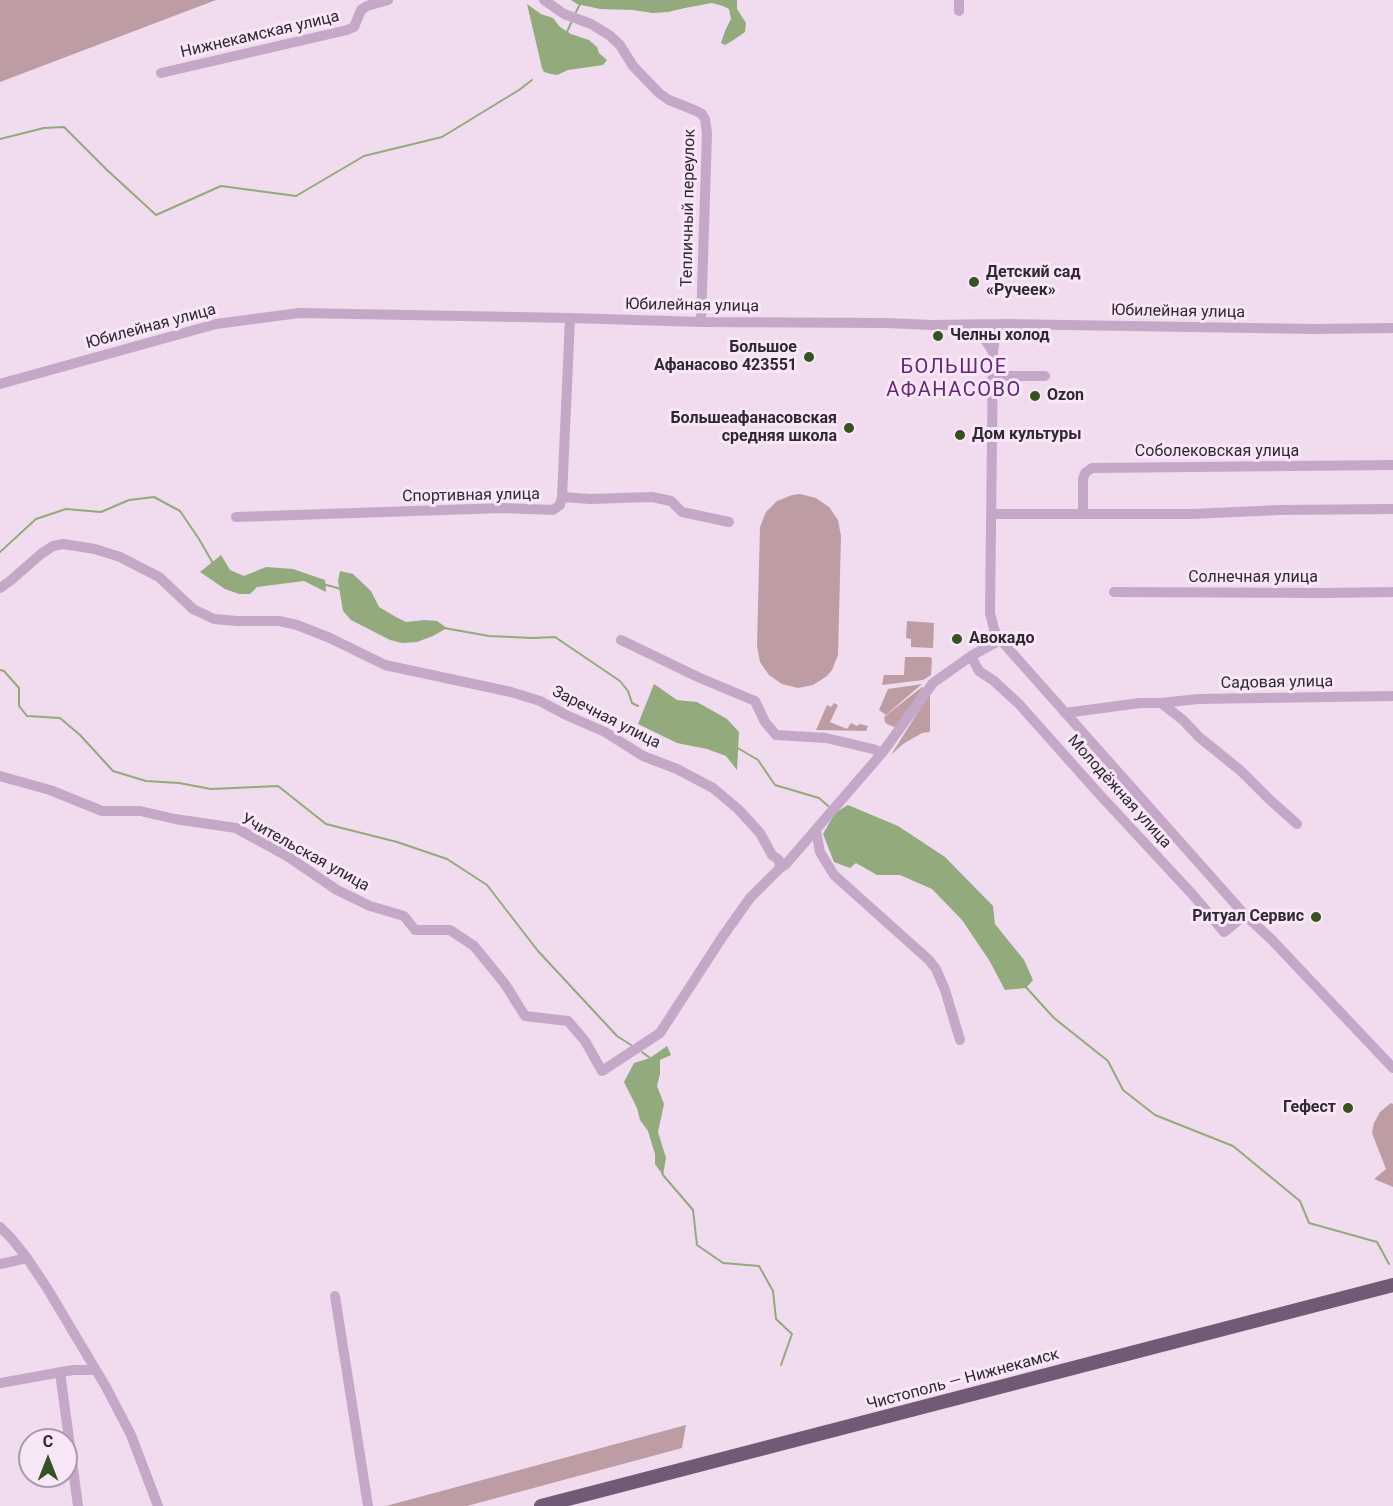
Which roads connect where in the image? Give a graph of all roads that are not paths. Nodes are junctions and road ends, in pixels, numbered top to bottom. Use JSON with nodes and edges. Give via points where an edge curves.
{"nodes":[{"id":1,"x":388,"y":0,"type":"edge"},
{"id":2,"x":544,"y":0,"type":"edge"},
{"id":3,"x":160,"y":73,"type":"dead end"},
{"id":4,"x":570,"y":318,"type":"junction"},
{"id":5,"x":701,"y":322,"type":"junction"},
{"id":6,"x":1004,"y":324,"type":"junction"},
{"id":7,"x":969,"y":325,"type":"junction"},
{"id":8,"x":1393,"y":328,"type":"edge"},
{"id":9,"x":993,"y":352,"type":"junction"},
{"id":10,"x":994,"y":376,"type":"junction"},
{"id":11,"x":1046,"y":376,"type":"dead end"},
{"id":12,"x":0,"y":384,"type":"edge"},
{"id":13,"x":1393,"y":465,"type":"edge"},
{"id":14,"x":562,"y":497,"type":"junction"},
{"id":15,"x":1393,"y":508,"type":"edge"},
{"id":16,"x":991,"y":514,"type":"junction"},
{"id":17,"x":1083,"y":514,"type":"junction"},
{"id":18,"x":236,"y":517,"type":"dead end"},
{"id":19,"x":729,"y":522,"type":"dead end"},
{"id":20,"x":0,"y":588,"type":"edge"},
{"id":21,"x":1114,"y":592,"type":"dead end"},
{"id":22,"x":1393,"y":592,"type":"edge"},
{"id":23,"x":621,"y":640,"type":"dead end"},
{"id":24,"x":1000,"y":640,"type":"junction"},
{"id":25,"x":971,"y":656,"type":"junction"},
{"id":26,"x":1393,"y":696,"type":"edge"},
{"id":27,"x":1161,"y":703,"type":"junction"},
{"id":28,"x":1065,"y":713,"type":"junction"},
{"id":29,"x":882,"y":753,"type":"junction"},
{"id":30,"x":0,"y":776,"type":"edge"},
{"id":31,"x":1297,"y":824,"type":"dead end"},
{"id":32,"x":816,"y":831,"type":"junction"},
{"id":33,"x":780,"y":867,"type":"junction"},
{"id":34,"x":1245,"y":915,"type":"junction"},
{"id":35,"x":960,"y":1040,"type":"dead end"},
{"id":36,"x":1393,"y":1068,"type":"edge"},
{"id":37,"x":0,"y":1227,"type":"edge"},
{"id":38,"x":27,"y":1258,"type":"junction"},
{"id":39,"x":0,"y":1264,"type":"edge"},
{"id":40,"x":1393,"y":1285,"type":"edge"},
{"id":41,"x":335,"y":1296,"type":"dead end"},
{"id":42,"x":95,"y":1370,"type":"junction"},
{"id":43,"x":60,"y":1372,"type":"junction"},
{"id":44,"x":0,"y":1383,"type":"edge"},
{"id":45,"x":78,"y":1506,"type":"edge"},
{"id":46,"x":158,"y":1506,"type":"edge"},
{"id":47,"x":368,"y":1506,"type":"edge"},
{"id":48,"x":541,"y":1506,"type":"edge"}],
"edges":[{"from":1,"to":3,"type":"street","name":"Нижнекамская улица","via":[[361,10],[354,27],[347,30]]},
{"from":2,"to":5,"type":"street","name":"Тепличный переулок","via":[[609,35],[659,93],[705,119]]},
{"from":4,"to":5,"type":"street","name":"Юбилейная улица"},
{"from":4,"to":12,"type":"street","name":"Юбилейная улица","via":[[299,313],[216,324]]},
{"from":4,"to":14,"type":"street"},
{"from":5,"to":7,"type":"street","name":"Юбилейная улица"},
{"from":6,"to":7,"type":"street","name":"Юбилейная улица"},
{"from":6,"to":8,"type":"street","name":"Юбилейная улица"},
{"from":6,"to":9,"type":"street","name":"Молодёжная улица","via":[[995,338]]},
{"from":7,"to":9,"type":"street"},
{"from":9,"to":10,"type":"street","name":"Молодёжная улица"},
{"from":10,"to":11,"type":"street"},
{"from":10,"to":16,"type":"street","name":"Молодёжная улица"},
{"from":13,"to":17,"type":"street","name":"Соболековская улица","via":[[1092,468],[1083,479]]},
{"from":14,"to":18,"type":"street","name":"Спортивная улица","via":[[553,510],[503,508]]},
{"from":14,"to":19,"type":"street","name":"Спортивная улица","via":[[652,497],[671,501],[682,512]]},
{"from":15,"to":17,"type":"street"},
{"from":16,"to":17,"type":"street"},
{"from":16,"to":24,"type":"street","name":"Молодёжная улица","via":[[990,613]]},
{"from":20,"to":33,"type":"street","name":"Заречная улица","via":[[53,546],[94,549],[159,577],[193,609],[214,620],[297,625],[385,665],[540,701],[713,788],[760,833]]},
{"from":21,"to":22,"type":"street","name":"Солнечная улица"},
{"from":23,"to":29,"type":"street","via":[[754,701],[776,735],[826,738]]},
{"from":24,"to":25,"type":"street"},
{"from":24,"to":28,"type":"street","name":"Молодёжная улица"},
{"from":25,"to":29,"type":"street","via":[[933,683]]},
{"from":25,"to":34,"type":"street","name":"Молодёжная улица","via":[[979,671],[1019,704],[1224,932]]},
{"from":26,"to":27,"type":"street","name":"Садовая улица"},
{"from":27,"to":28,"type":"street","name":"Молодёжная улица"},
{"from":27,"to":31,"type":"street"},
{"from":28,"to":34,"type":"street","name":"Молодёжная улица"},
{"from":29,"to":32,"type":"street"},
{"from":30,"to":33,"type":"street","name":"Учительская улица","via":[[102,811],[140,811],[236,828],[337,890],[404,916],[415,930],[450,930],[474,946],[525,1016],[568,1021],[602,1071],[660,1033],[750,898]]},
{"from":32,"to":33,"type":"street"},
{"from":32,"to":35,"type":"street","via":[[820,852],[834,875],[936,969]]},
{"from":34,"to":36,"type":"street","name":"Молодёжная улица"},
{"from":37,"to":38,"type":"street"},
{"from":38,"to":39,"type":"street"},
{"from":38,"to":42,"type":"street"},
{"from":40,"to":48,"type":"main road","name":"Чистополь — Нижнекамск"},
{"from":41,"to":47,"type":"street"},
{"from":42,"to":43,"type":"street"},
{"from":42,"to":46,"type":"street","via":[[131,1436]]},
{"from":43,"to":44,"type":"street"},
{"from":43,"to":45,"type":"street"}]}
